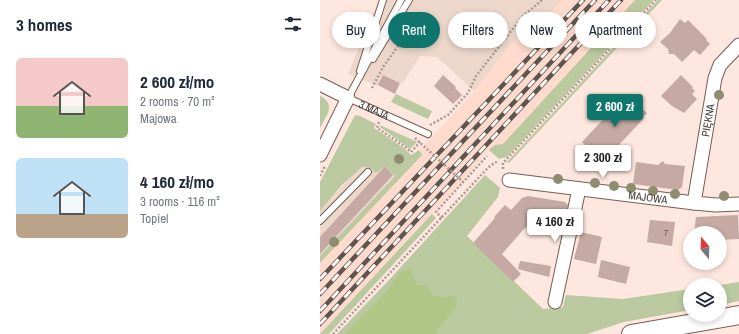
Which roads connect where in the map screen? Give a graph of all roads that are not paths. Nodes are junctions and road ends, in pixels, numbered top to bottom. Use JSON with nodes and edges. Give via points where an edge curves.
{"nodes":[{"id":1,"x":383,"y":0,"type":"edge"},
{"id":2,"x":401,"y":0,"type":"edge"},
{"id":3,"x":409,"y":0,"type":"edge"},
{"id":4,"x":739,"y":45,"type":"edge"},
{"id":5,"x":357,"y":82,"type":"junction"},
{"id":6,"x":320,"y":84,"type":"edge"},
{"id":7,"x":348,"y":98,"type":"junction"},
{"id":8,"x":428,"y":134,"type":"dead end"},
{"id":9,"x":320,"y":155,"type":"edge"},
{"id":10,"x":368,"y":172,"type":"dead end"},
{"id":11,"x":509,"y":180,"type":"dead end"},
{"id":12,"x":579,"y":189,"type":"junction"},
{"id":13,"x":694,"y":203,"type":"junction"},
{"id":14,"x":739,"y":204,"type":"edge"},
{"id":15,"x":320,"y":221,"type":"edge"},
{"id":16,"x":556,"y":302,"type":"dead end"},
{"id":17,"x":739,"y":315,"type":"edge"},
{"id":18,"x":631,"y":334,"type":"edge"}],
"edges":[{"from":1,"to":5,"type":"lane"},
{"from":2,"to":5,"type":"lane"},
{"from":3,"to":5,"type":"lane","via":[[381,48]]},
{"from":4,"to":13,"type":"street","name":"PIĘKNA","via":[[720,65],[715,78]]},
{"from":5,"to":7,"type":"lane"},
{"from":6,"to":7,"type":"street","name":"3 MAJA"},
{"from":7,"to":8,"type":"lane","name":"3 MAJA"},
{"from":7,"to":9,"type":"street"},
{"from":10,"to":15,"type":"lane"},
{"from":11,"to":12,"type":"street","name":"MAJOWA"},
{"from":12,"to":13,"type":"street","name":"MAJOWA"},
{"from":12,"to":16,"type":"street"},
{"from":13,"to":14,"type":"street","name":"MAJOWA"},
{"from":17,"to":18,"type":"main road"}]}
